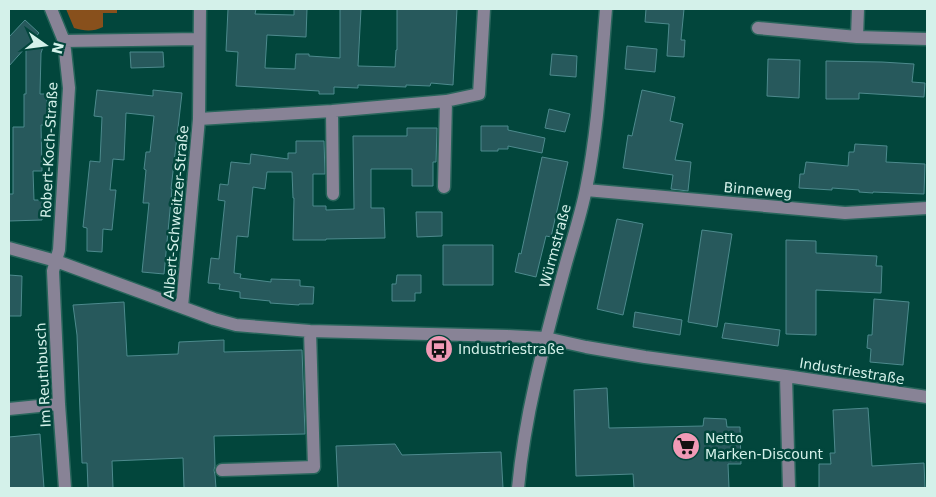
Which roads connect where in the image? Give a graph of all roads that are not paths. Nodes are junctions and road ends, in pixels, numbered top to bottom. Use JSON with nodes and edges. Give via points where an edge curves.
{"nodes":[{"id":1,"x":51,"y":9,"type":"edge"},
{"id":2,"x":200,"y":9,"type":"edge"},
{"id":3,"x":484,"y":9,"type":"edge"},
{"id":4,"x":606,"y":9,"type":"edge"},
{"id":5,"x":858,"y":9,"type":"edge"},
{"id":6,"x":758,"y":28,"type":"dead end"},
{"id":7,"x":857,"y":37,"type":"junction"},
{"id":8,"x":199,"y":39,"type":"junction"},
{"id":9,"x":927,"y":39,"type":"edge"},
{"id":10,"x":64,"y":41,"type":"junction"},
{"id":11,"x":446,"y":101,"type":"junction"},
{"id":12,"x":332,"y":111,"type":"junction"},
{"id":13,"x":200,"y":120,"type":"junction"},
{"id":14,"x":444,"y":187,"type":"dead end"},
{"id":15,"x":586,"y":190,"type":"junction"},
{"id":16,"x":333,"y":194,"type":"dead end"},
{"id":17,"x":927,"y":208,"type":"edge"},
{"id":18,"x":9,"y":248,"type":"edge"},
{"id":19,"x":56,"y":261,"type":"junction"},
{"id":20,"x":182,"y":307,"type":"junction"},
{"id":21,"x":310,"y":331,"type":"junction"},
{"id":22,"x":546,"y":338,"type":"junction"},
{"id":23,"x":786,"y":376,"type":"junction"},
{"id":24,"x":927,"y":397,"type":"edge"},
{"id":25,"x":59,"y":404,"type":"junction"},
{"id":26,"x":9,"y":409,"type":"edge"},
{"id":27,"x":222,"y":470,"type":"dead end"},
{"id":28,"x":65,"y":488,"type":"edge"},
{"id":29,"x":518,"y":488,"type":"edge"},
{"id":30,"x":789,"y":488,"type":"edge"}],
"edges":[{"from":1,"to":10,"type":"street","name":"Robert-Koch-Straße"},
{"from":2,"to":8,"type":"street","name":"Albert-Schweitzer-Straße"},
{"from":3,"to":11,"type":"street","name":"Albert-Schweitzer-Straße","via":[[479,94]]},
{"from":4,"to":15,"type":"street","name":"Würmstraße"},
{"from":5,"to":7,"type":"street"},
{"from":6,"to":7,"type":"street"},
{"from":7,"to":9,"type":"street"},
{"from":8,"to":10,"type":"street"},
{"from":8,"to":13,"type":"street","name":"Albert-Schweitzer-Straße"},
{"from":10,"to":19,"type":"street","name":"Robert-Koch-Straße","via":[[69,103]]},
{"from":11,"to":12,"type":"street","name":"Albert-Schweitzer-Straße"},
{"from":11,"to":14,"type":"street"},
{"from":12,"to":13,"type":"street","name":"Albert-Schweitzer-Straße"},
{"from":12,"to":16,"type":"street"},
{"from":13,"to":20,"type":"street","name":"Albert-Schweitzer-Straße"},
{"from":15,"to":17,"type":"street","name":"Binneweg","via":[[845,213]]},
{"from":15,"to":22,"type":"street","name":"Würmstraße"},
{"from":18,"to":19,"type":"street","name":"Industriestraße"},
{"from":19,"to":20,"type":"street","name":"Industriestraße"},
{"from":19,"to":25,"type":"street","name":"Im Reuthbusch","via":[[53,271]]},
{"from":20,"to":21,"type":"street","name":"Industriestraße","via":[[236,325]]},
{"from":21,"to":22,"type":"street","name":"Industriestraße"},
{"from":21,"to":27,"type":"street","via":[[314,467]]},
{"from":22,"to":23,"type":"street","name":"Industriestraße","via":[[645,357]]},
{"from":22,"to":29,"type":"street","name":"Würmstraße","via":[[527,426]]},
{"from":23,"to":24,"type":"street","name":"Industriestraße"},
{"from":23,"to":30,"type":"street"},
{"from":25,"to":26,"type":"street"},
{"from":25,"to":28,"type":"street","name":"Im Reuthbusch"}]}
